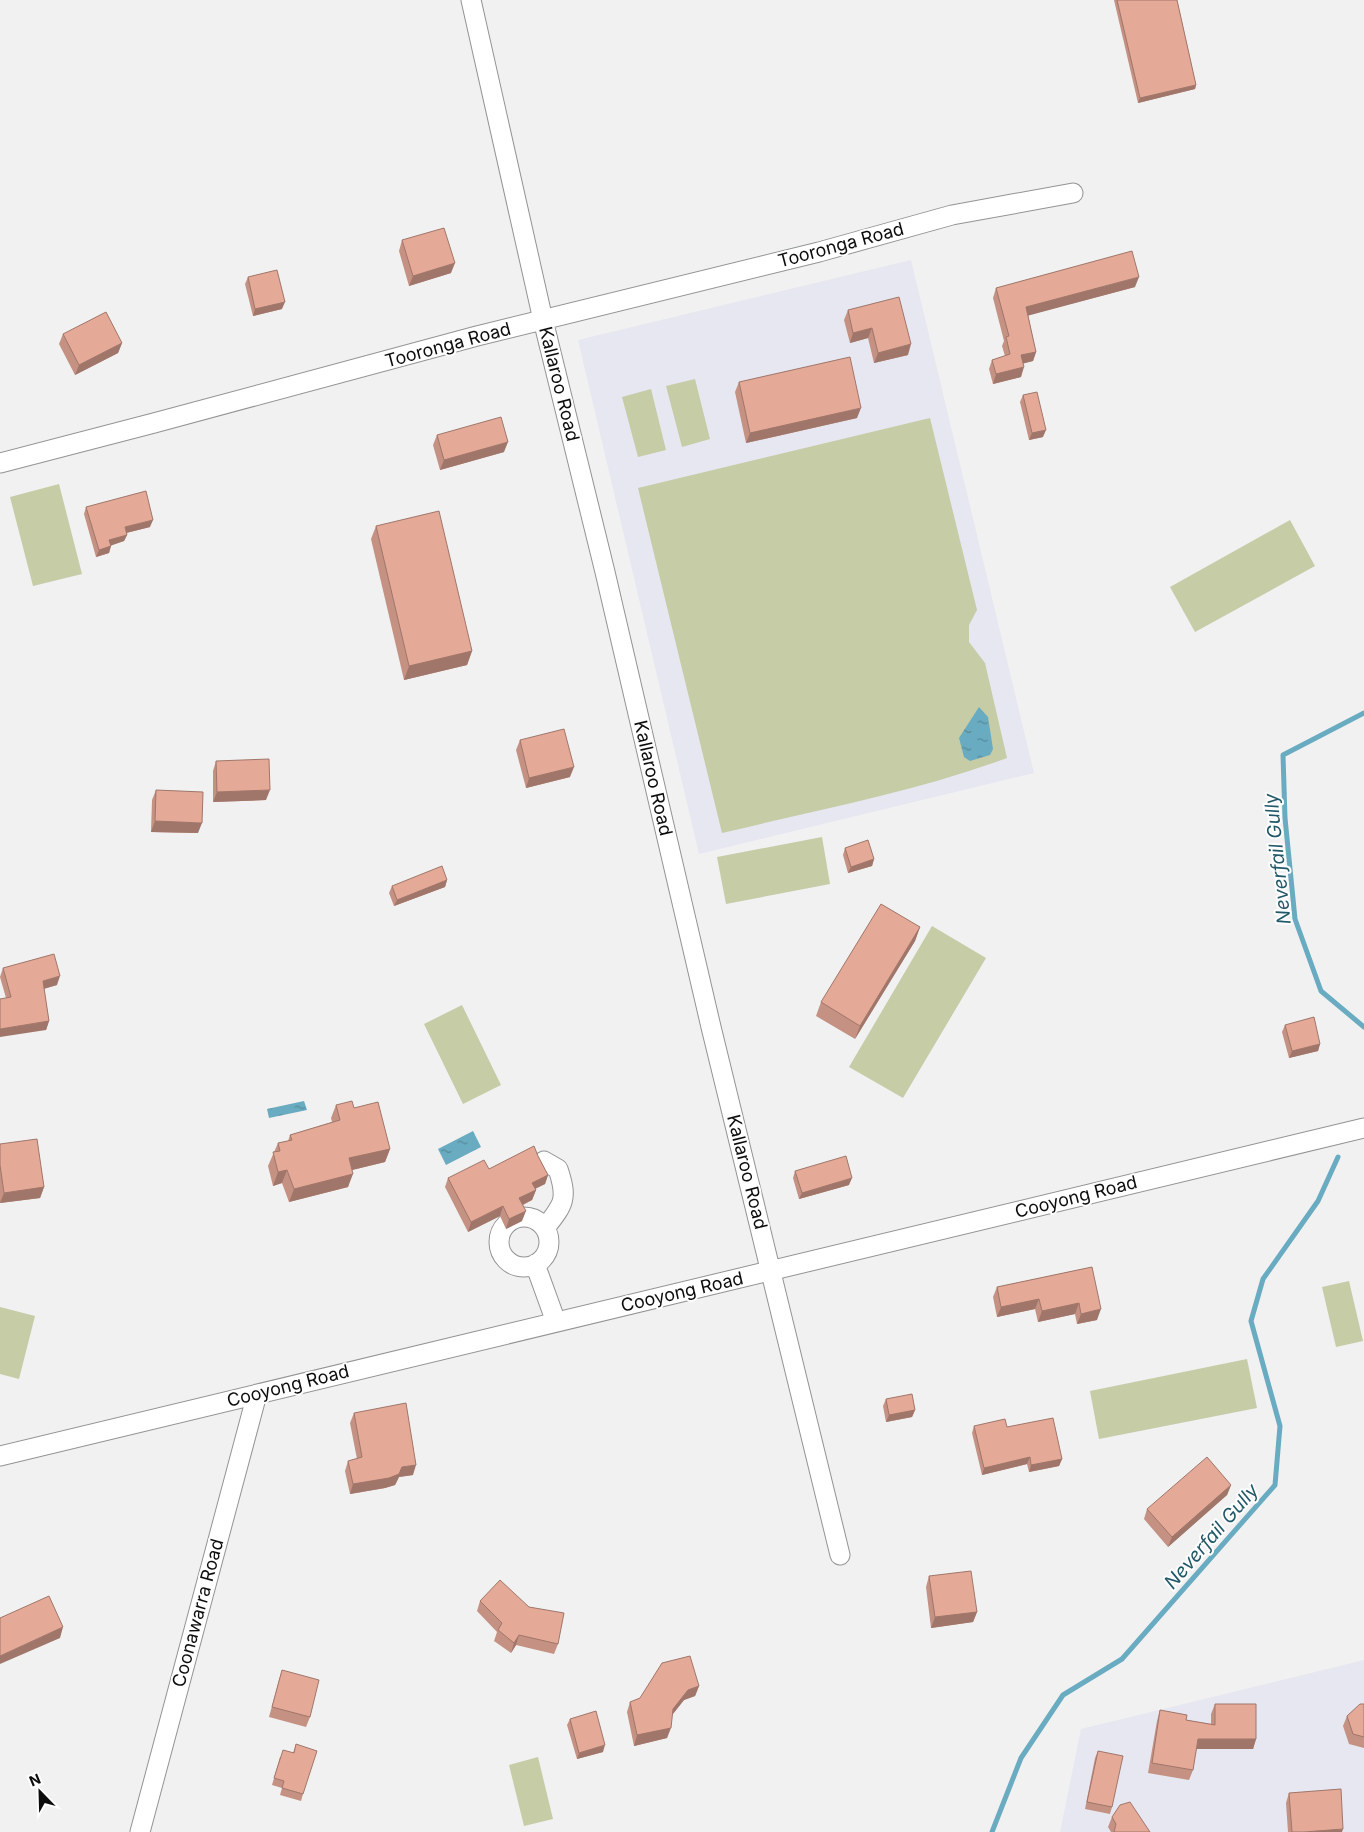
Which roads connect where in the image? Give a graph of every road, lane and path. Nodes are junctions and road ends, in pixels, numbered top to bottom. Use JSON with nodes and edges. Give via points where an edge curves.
{"nodes":[{"id":1,"x":471,"y":0,"type":"edge"},
{"id":2,"x":1073,"y":193,"type":"dead end"},
{"id":3,"x":543,"y":320,"type":"junction"},
{"id":4,"x":0,"y":463,"type":"edge"},
{"id":5,"x":1364,"y":1128,"type":"edge"},
{"id":6,"x":544,"y":1160,"type":"dead end"},
{"id":7,"x":545,"y":1228,"type":"junction"},
{"id":8,"x":535,"y":1264,"type":"junction"},
{"id":9,"x":771,"y":1270,"type":"junction"},
{"id":10,"x":556,"y":1322,"type":"junction"},
{"id":11,"x":257,"y":1394,"type":"junction"},
{"id":12,"x":0,"y":1456,"type":"edge"},
{"id":13,"x":840,"y":1555,"type":"dead end"},
{"id":14,"x":140,"y":1832,"type":"edge"}],
"edges":[{"from":1,"to":3,"type":"street","name":"Kallaroo Road"},
{"from":2,"to":3,"type":"street","name":"Tooronga Road","via":[[952,215],[819,252]]},
{"from":3,"to":4,"type":"street","name":"Tooronga Road"},
{"from":3,"to":9,"type":"street","name":"Kallaroo Road"},
{"from":5,"to":9,"type":"street","name":"Cooyong Road"},
{"from":6,"to":7,"type":"street","via":[[558,1168],[564,1186],[563,1202]]},
{"from":7,"to":8,"type":"street","via":[[549,1241],[547,1251]]},
{"from":7,"to":8,"type":"street","via":[[535,1219],[519,1217],[507,1223],[500,1235],[500,1250],[505,1257],[522,1266]]},
{"from":8,"to":10,"type":"street"},
{"from":9,"to":10,"type":"street","name":"Cooyong Road"},
{"from":9,"to":13,"type":"street","name":"Kallaroo Road"},
{"from":10,"to":11,"type":"street","name":"Cooyong Road"},
{"from":11,"to":12,"type":"street","name":"Cooyong Road"},
{"from":11,"to":14,"type":"street","name":"Coonawarra Road"}]}
